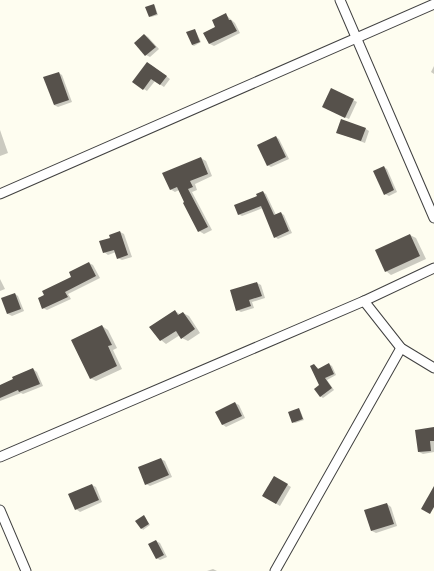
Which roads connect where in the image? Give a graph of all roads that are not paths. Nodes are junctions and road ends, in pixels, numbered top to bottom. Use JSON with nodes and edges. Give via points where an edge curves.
{"nodes":[{"id":1,"x":340,"y":0,"type":"edge"},
{"id":2,"x":434,"y":4,"type":"edge"},
{"id":3,"x":356,"y":39,"type":"junction"},
{"id":4,"x":0,"y":194,"type":"edge"},
{"id":5,"x":434,"y":218,"type":"edge"},
{"id":6,"x":434,"y":268,"type":"edge"},
{"id":7,"x":364,"y":301,"type":"junction"},
{"id":8,"x":401,"y":348,"type":"junction"},
{"id":9,"x":434,"y":368,"type":"edge"},
{"id":10,"x":0,"y":457,"type":"edge"},
{"id":11,"x":0,"y":510,"type":"edge"},
{"id":12,"x":26,"y":571,"type":"edge"},
{"id":13,"x":275,"y":571,"type":"edge"}],
"edges":[{"from":1,"to":3,"type":"street"},
{"from":2,"to":3,"type":"street"},
{"from":3,"to":4,"type":"street"},
{"from":3,"to":5,"type":"street"},
{"from":6,"to":7,"type":"street"},
{"from":7,"to":8,"type":"street"},
{"from":7,"to":10,"type":"street"},
{"from":8,"to":9,"type":"street"},
{"from":8,"to":13,"type":"street"},
{"from":11,"to":12,"type":"street"}]}
